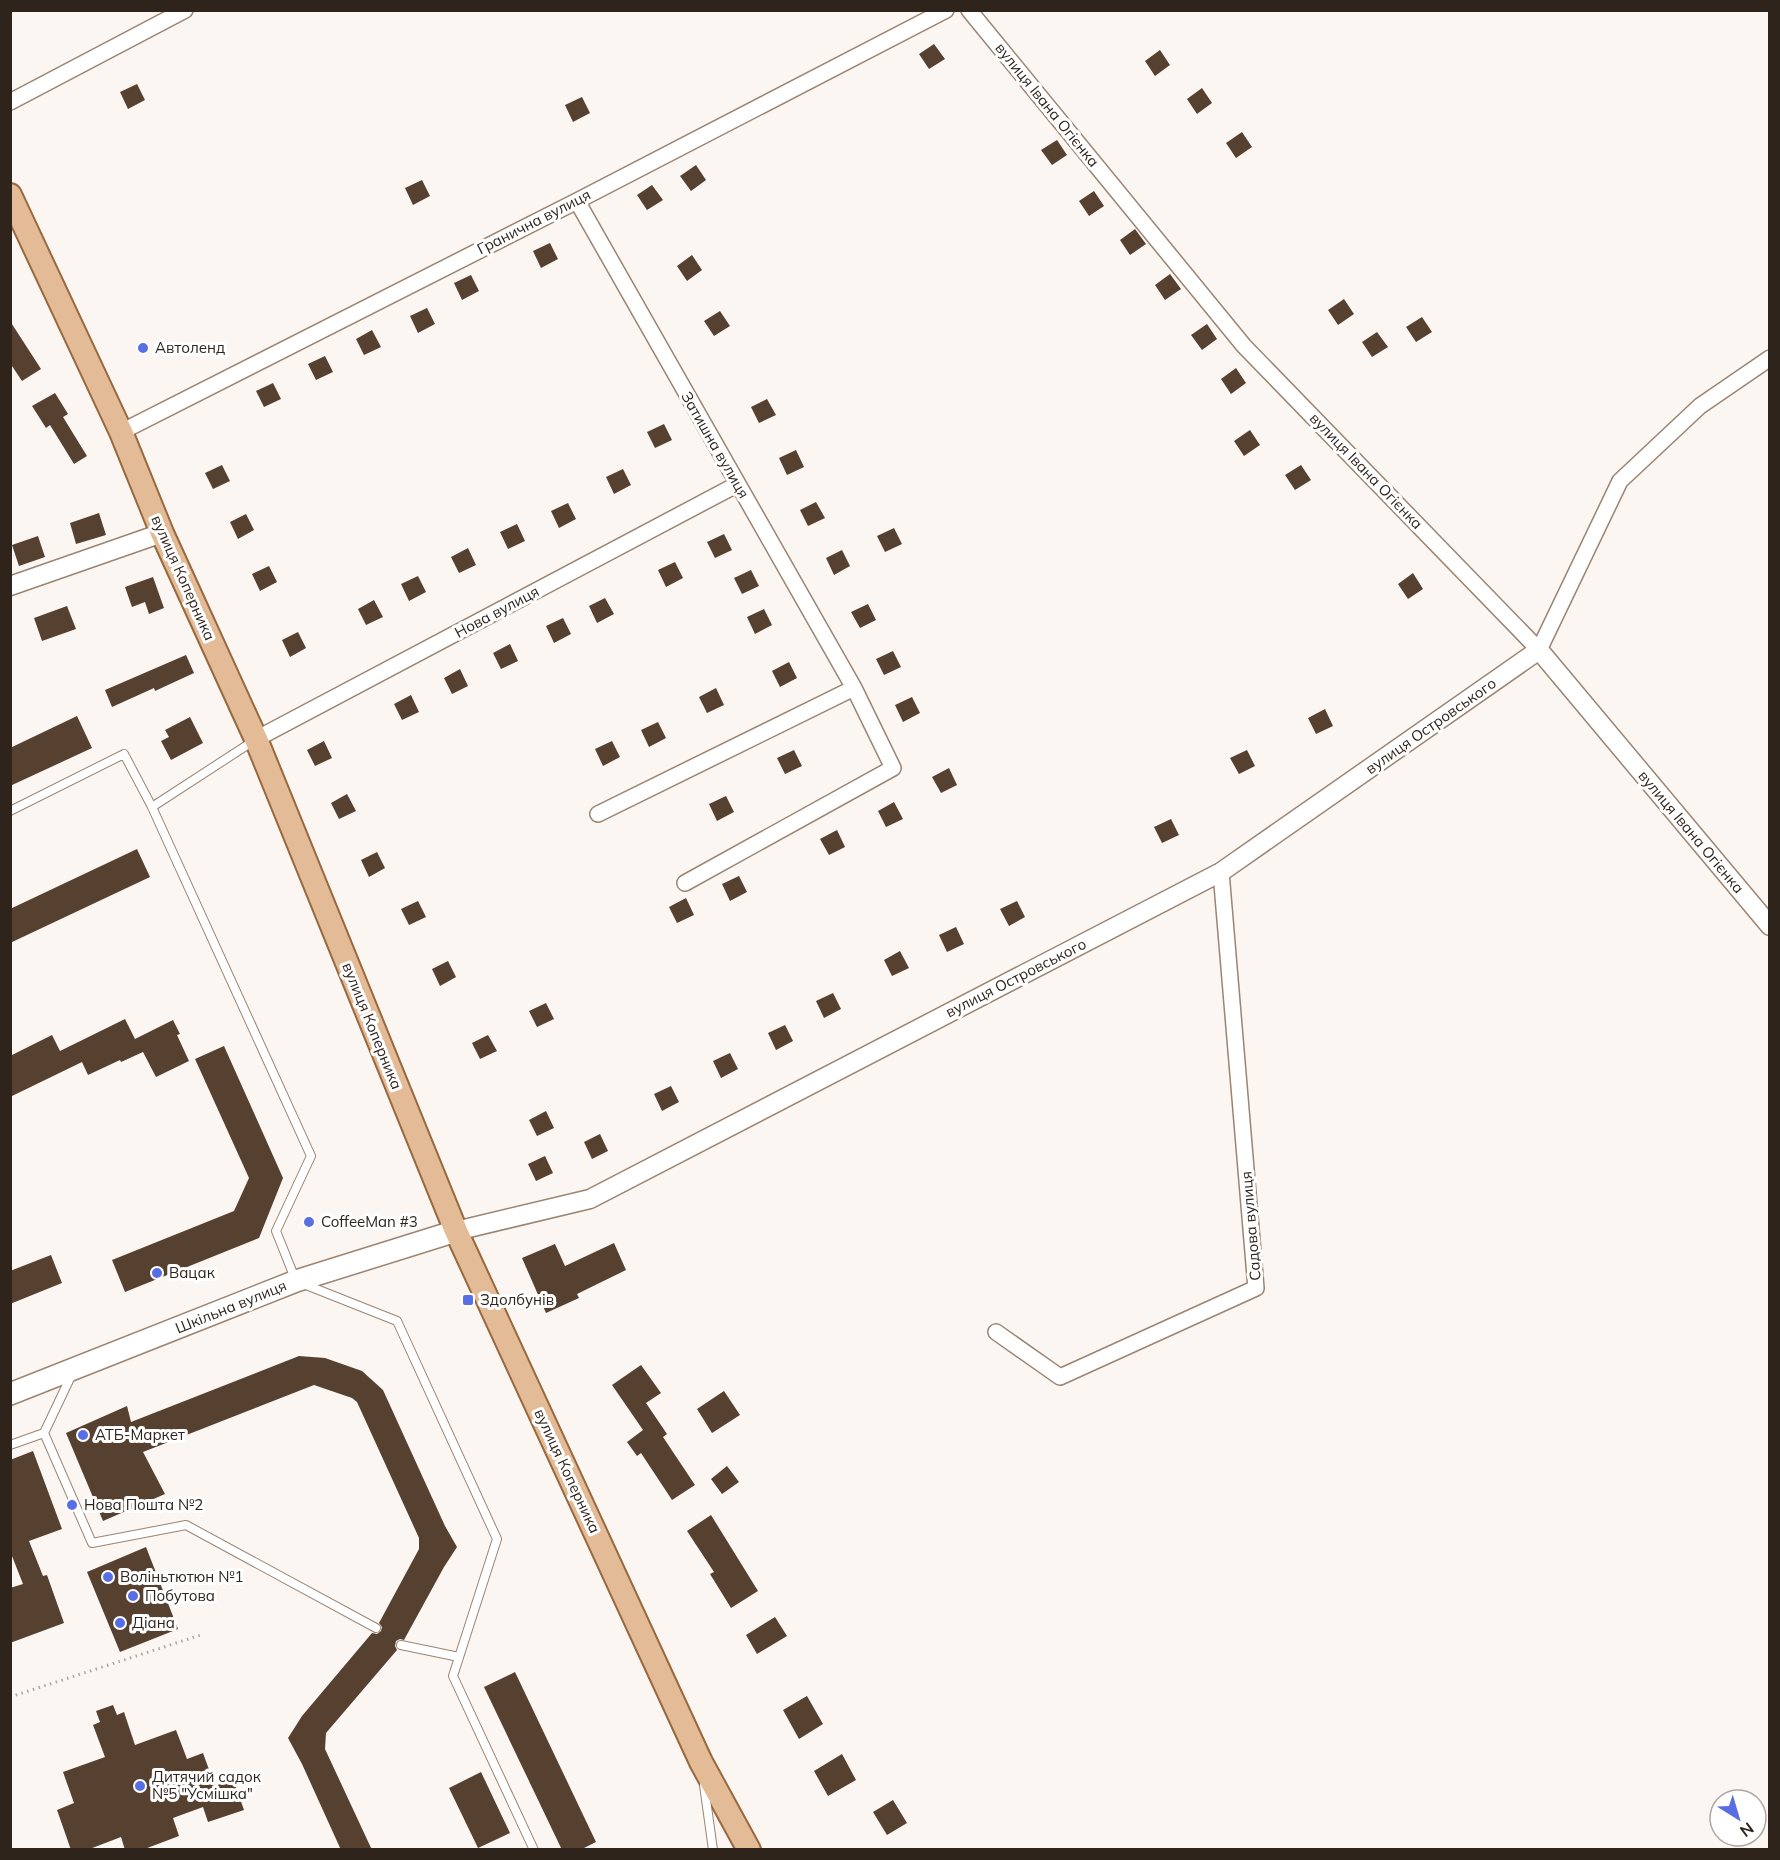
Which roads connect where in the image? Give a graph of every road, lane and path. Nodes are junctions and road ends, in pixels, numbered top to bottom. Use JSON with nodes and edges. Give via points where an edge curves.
{"nodes":[{"id":1,"x":185,"y":10,"type":"edge"},
{"id":2,"x":946,"y":10,"type":"edge"},
{"id":3,"x":969,"y":10,"type":"edge"},
{"id":4,"x":10,"y":102,"type":"edge"},
{"id":5,"x":10,"y":195,"type":"edge"},
{"id":6,"x":577,"y":201,"type":"junction"},
{"id":7,"x":1770,"y":358,"type":"edge"},
{"id":8,"x":122,"y":432,"type":"junction"},
{"id":9,"x":738,"y":484,"type":"junction"},
{"id":10,"x":162,"y":533,"type":"junction"},
{"id":11,"x":10,"y":586,"type":"edge"},
{"id":12,"x":1539,"y":650,"type":"junction"},
{"id":13,"x":855,"y":688,"type":"junction"},
{"id":14,"x":256,"y":739,"type":"junction"},
{"id":15,"x":152,"y":807,"type":"junction"},
{"id":16,"x":10,"y":811,"type":"edge"},
{"id":17,"x":598,"y":814,"type":"dead end"},
{"id":18,"x":1221,"y":872,"type":"junction"},
{"id":19,"x":685,"y":883,"type":"dead end"},
{"id":20,"x":1770,"y":926,"type":"edge"},
{"id":21,"x":456,"y":1231,"type":"junction"},
{"id":22,"x":296,"y":1281,"type":"junction"},
{"id":23,"x":996,"y":1332,"type":"dead end"},
{"id":24,"x":74,"y":1369,"type":"junction"},
{"id":25,"x":10,"y":1394,"type":"edge"},
{"id":26,"x":44,"y":1433,"type":"junction"},
{"id":27,"x":10,"y":1445,"type":"edge"},
{"id":28,"x":376,"y":1628,"type":"dead end"},
{"id":29,"x":204,"y":1634,"type":"dead end"},
{"id":30,"x":401,"y":1645,"type":"dead end"},
{"id":31,"x":459,"y":1657,"type":"junction"},
{"id":32,"x":10,"y":1697,"type":"edge"},
{"id":33,"x":701,"y":1762,"type":"junction"},
{"id":34,"x":534,"y":1850,"type":"edge"},
{"id":35,"x":713,"y":1850,"type":"edge"},
{"id":36,"x":749,"y":1850,"type":"edge"}],
"edges":[{"from":1,"to":4,"type":"street"},
{"from":2,"to":6,"type":"street","name":"Гранична вулиця"},
{"from":3,"to":12,"type":"street","name":"вулиця Івана Огієнка","via":[[1244,346]]},
{"from":5,"to":8,"type":"main road","name":"вулиця Коперника"},
{"from":6,"to":8,"type":"street","name":"Гранична вулиця"},
{"from":6,"to":9,"type":"street","name":"Затишна вулиця"},
{"from":7,"to":12,"type":"street","via":[[1700,406],[1620,480]]},
{"from":8,"to":10,"type":"main road","name":"вулиця Коперника"},
{"from":9,"to":13,"type":"street","name":"Затишна вулиця"},
{"from":9,"to":14,"type":"street","name":"Нова вулиця"},
{"from":10,"to":11,"type":"street"},
{"from":10,"to":14,"type":"main road","name":"вулиця Коперника"},
{"from":12,"to":18,"type":"street","name":"вулиця Островського"},
{"from":12,"to":20,"type":"street","name":"вулиця Івана Огієнка"},
{"from":13,"to":17,"type":"street"},
{"from":13,"to":19,"type":"street","name":"Затишна вулиця","via":[[893,768]]},
{"from":14,"to":15,"type":"lane"},
{"from":14,"to":21,"type":"main road","name":"вулиця Коперника"},
{"from":15,"to":16,"type":"lane","via":[[124,754]]},
{"from":15,"to":22,"type":"lane","via":[[311,1156],[276,1231]]},
{"from":18,"to":21,"type":"street","name":"вулиця Островського","via":[[590,1199]]},
{"from":18,"to":23,"type":"street","name":"Садова вулиця","via":[[1256,1288],[1060,1377]]},
{"from":21,"to":22,"type":"main road","name":"Шкільна вулиця"},
{"from":21,"to":33,"type":"main road","name":"вулиця Коперника"},
{"from":22,"to":24,"type":"main road","name":"Шкільна вулиця"},
{"from":22,"to":31,"type":"lane","via":[[397,1321],[497,1539]]},
{"from":24,"to":25,"type":"main road","name":"Шкільна вулиця"},
{"from":24,"to":26,"type":"lane"},
{"from":26,"to":27,"type":"lane"},
{"from":26,"to":28,"type":"lane","via":[[92,1543],[186,1525]]},
{"from":29,"to":32,"type":"path"},
{"from":30,"to":31,"type":"lane"},
{"from":31,"to":34,"type":"lane","via":[[453,1676]]},
{"from":33,"to":35,"type":"lane"},
{"from":33,"to":36,"type":"main road","name":"вулиця Коперника"}]}
